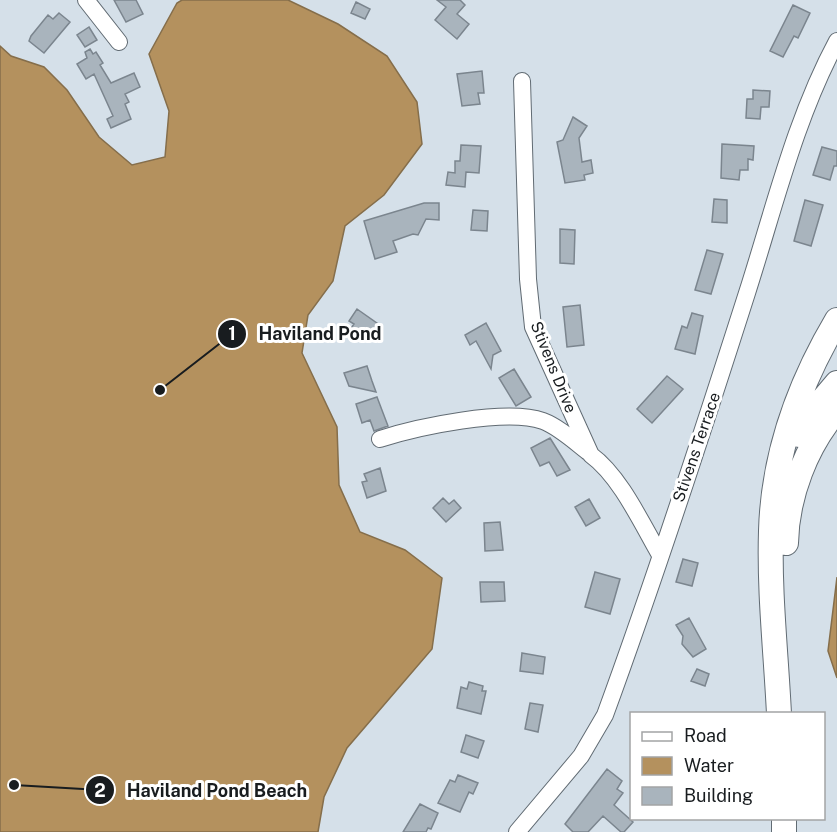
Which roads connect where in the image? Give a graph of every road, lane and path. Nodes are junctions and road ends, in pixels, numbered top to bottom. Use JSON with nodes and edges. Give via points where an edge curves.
{"nodes":[{"id":1,"x":86,"y":0,"type":"edge"},
{"id":2,"x":837,"y":41,"type":"edge"},
{"id":3,"x":119,"y":42,"type":"dead end"},
{"id":4,"x":522,"y":81,"type":"dead end"},
{"id":5,"x":837,"y":320,"type":"edge"},
{"id":6,"x":837,"y":383,"type":"edge"},
{"id":7,"x":837,"y":410,"type":"edge"},
{"id":8,"x":380,"y":439,"type":"dead end"},
{"id":9,"x":591,"y":455,"type":"junction"},
{"id":10,"x":660,"y":555,"type":"junction"},
{"id":11,"x":771,"y":559,"type":"junction"},
{"id":12,"x":779,"y":712,"type":"edge"},
{"id":13,"x":793,"y":712,"type":"edge"},
{"id":14,"x":517,"y":832,"type":"edge"}],
"edges":[{"from":1,"to":3,"type":"street"},
{"from":2,"to":10,"type":"street","name":"Stivens Terrace","via":[[796,140]]},
{"from":4,"to":9,"type":"street","name":"Stivens Drive","via":[[533,327]]},
{"from":5,"to":11,"type":"highway","via":[[813,364],[788,425],[773,503]]},
{"from":6,"to":11,"type":"highway","via":[[791,451],[778,492]]},
{"from":7,"to":13,"type":"highway","via":[[808,451],[789,513],[785,556]]},
{"from":8,"to":9,"type":"street","via":[[422,427],[517,417],[543,421]]},
{"from":9,"to":10,"type":"street","name":"Stivens Drive","via":[[600,461],[629,502]]},
{"from":10,"to":14,"type":"street","name":"Stivens Terrace","via":[[620,676],[594,737]]},
{"from":11,"to":12,"type":"highway"}]}
